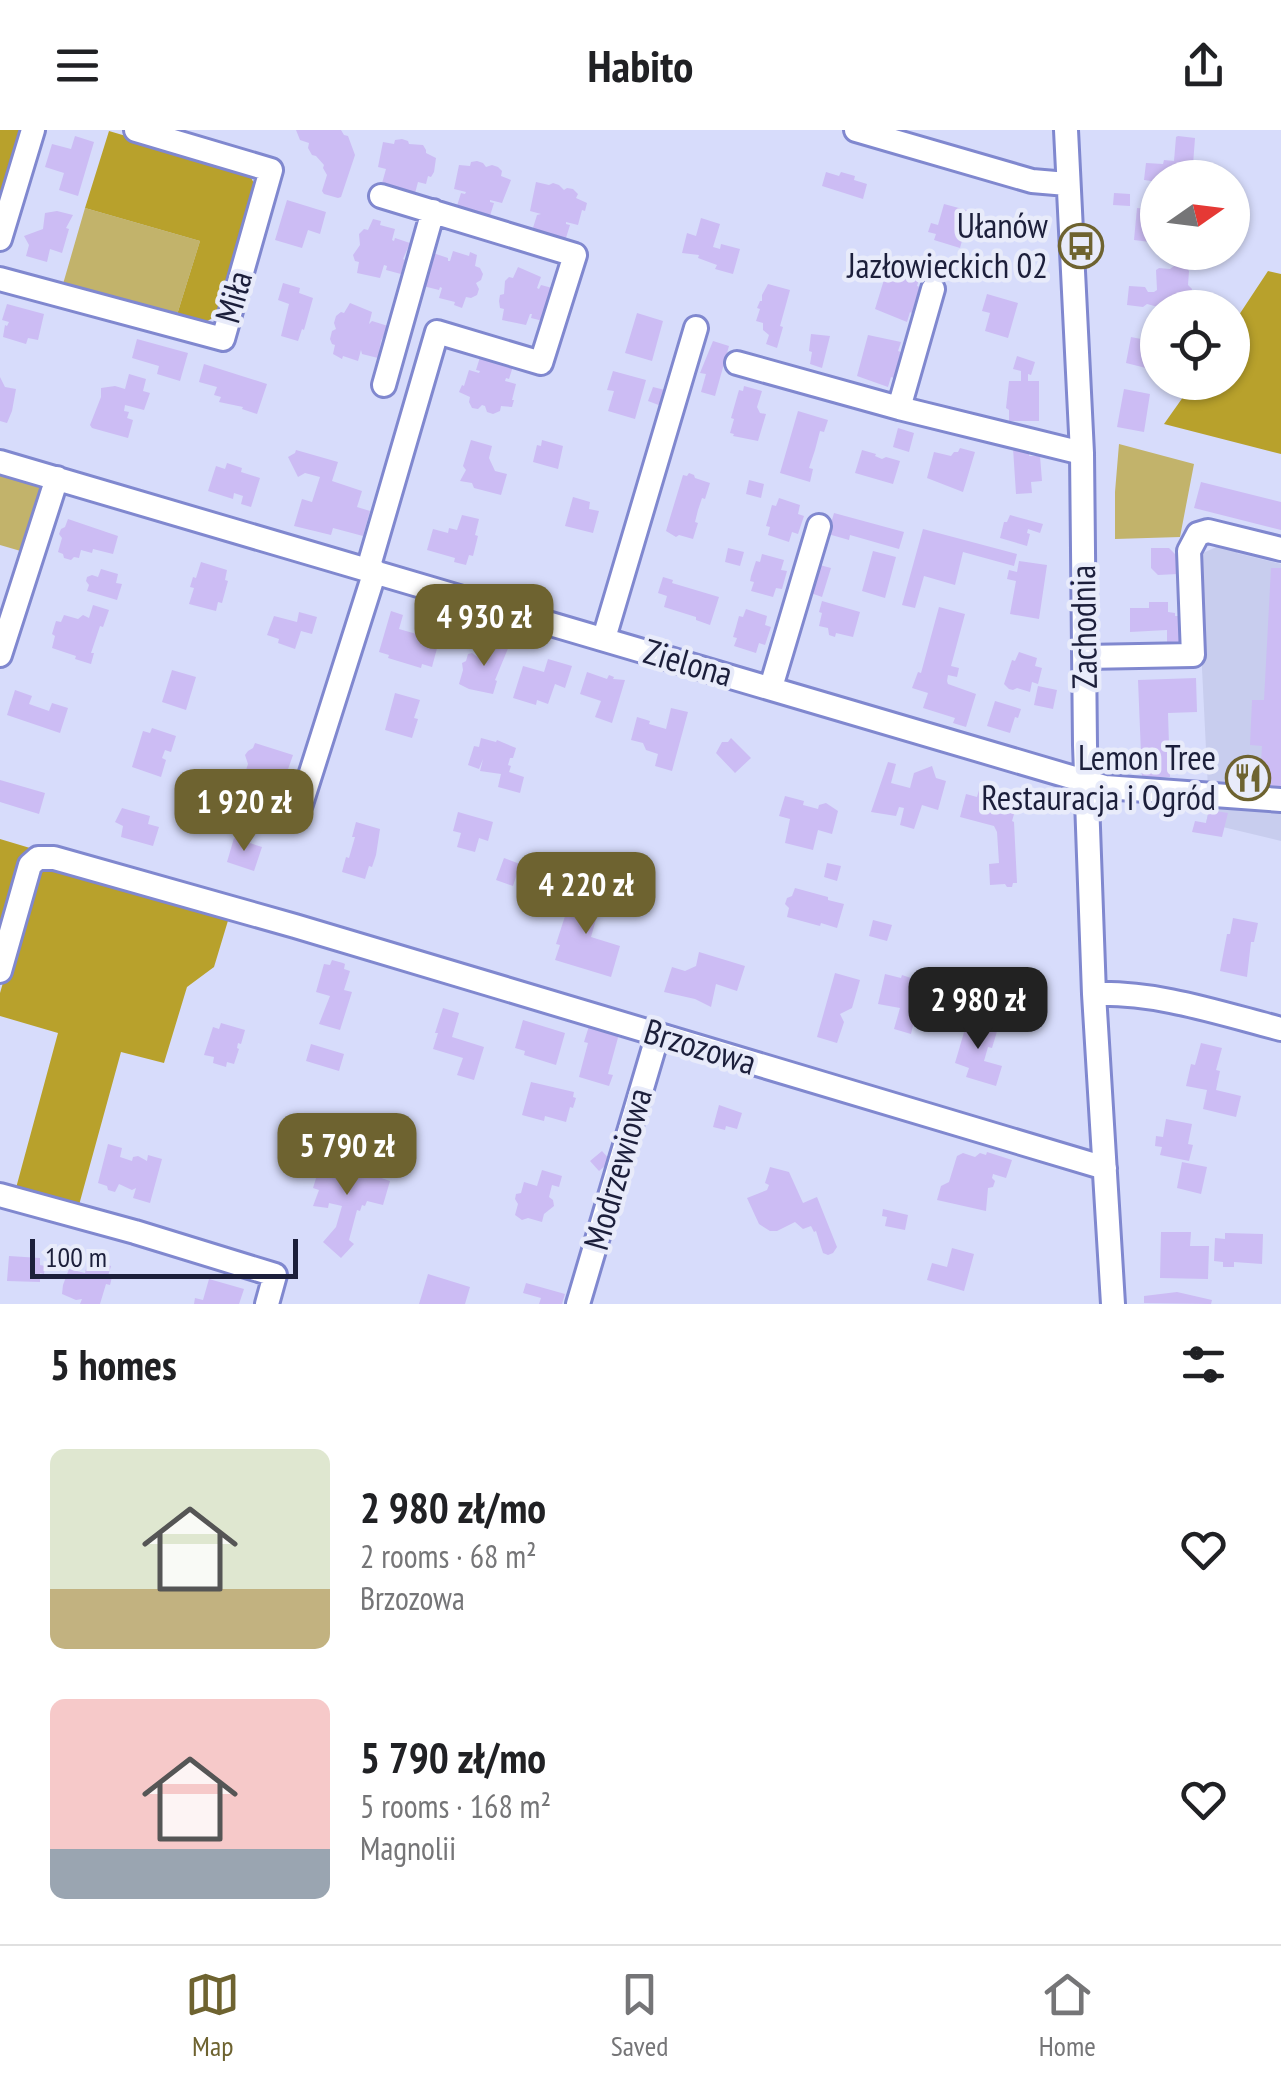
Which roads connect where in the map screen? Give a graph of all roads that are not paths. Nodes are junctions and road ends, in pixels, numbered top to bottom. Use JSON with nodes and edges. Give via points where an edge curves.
{"nodes":[{"id":1,"x":33,"y":130,"type":"edge"},
{"id":2,"x":136,"y":130,"type":"edge"},
{"id":3,"x":856,"y":130,"type":"edge"},
{"id":4,"x":1066,"y":130,"type":"edge"},
{"id":5,"x":1068,"y":184,"type":"junction"},
{"id":6,"x":382,"y":196,"type":"dead end"},
{"id":7,"x":433,"y":211,"type":"junction"},
{"id":8,"x":0,"y":239,"type":"edge"},
{"id":9,"x":0,"y":279,"type":"edge"},
{"id":10,"x":934,"y":288,"type":"dead end"},
{"id":11,"x":402,"y":320,"type":"junction"},
{"id":12,"x":696,"y":328,"type":"dead end"},
{"id":13,"x":438,"y":332,"type":"junction"},
{"id":14,"x":737,"y":363,"type":"dead end"},
{"id":15,"x":384,"y":384,"type":"dead end"},
{"id":16,"x":900,"y":408,"type":"junction"},
{"id":17,"x":1082,"y":453,"type":"junction"},
{"id":18,"x":0,"y":462,"type":"edge"},
{"id":19,"x":57,"y":478,"type":"junction"},
{"id":20,"x":819,"y":526,"type":"dead end"},
{"id":21,"x":1281,"y":549,"type":"edge"},
{"id":22,"x":372,"y":570,"type":"junction"},
{"id":23,"x":604,"y":638,"type":"junction"},
{"id":24,"x":0,"y":654,"type":"edge"},
{"id":25,"x":1085,"y":657,"type":"junction"},
{"id":26,"x":771,"y":687,"type":"junction"},
{"id":27,"x":1086,"y":781,"type":"junction"},
{"id":28,"x":1281,"y":800,"type":"edge"},
{"id":29,"x":301,"y":804,"type":"dead end"},
{"id":30,"x":0,"y":971,"type":"edge"},
{"id":31,"x":1094,"y":994,"type":"junction"},
{"id":32,"x":1281,"y":1029,"type":"edge"},
{"id":33,"x":658,"y":1034,"type":"junction"},
{"id":34,"x":1105,"y":1168,"type":"junction"},
{"id":35,"x":0,"y":1195,"type":"edge"},
{"id":36,"x":267,"y":1304,"type":"edge"},
{"id":37,"x":578,"y":1304,"type":"edge"},
{"id":38,"x":1113,"y":1304,"type":"edge"}],
"edges":[{"from":1,"to":8,"type":"street"},
{"from":2,"to":9,"type":"street","name":"Miła","via":[[271,170],[223,339]]},
{"from":3,"to":5,"type":"street","via":[[1032,181]]},
{"from":4,"to":5,"type":"street","name":"Zachodnia"},
{"from":5,"to":17,"type":"street","name":"Zachodnia"},
{"from":6,"to":7,"type":"street"},
{"from":7,"to":11,"type":"street"},
{"from":7,"to":13,"type":"street","via":[[576,255],[541,363]]},
{"from":10,"to":16,"type":"street"},
{"from":11,"to":13,"type":"street"},
{"from":11,"to":15,"type":"street"},
{"from":12,"to":23,"type":"street"},
{"from":13,"to":22,"type":"street"},
{"from":14,"to":16,"type":"street"},
{"from":16,"to":17,"type":"street"},
{"from":17,"to":25,"type":"street","name":"Zachodnia"},
{"from":18,"to":19,"type":"street","name":"Zielona"},
{"from":19,"to":22,"type":"street","name":"Zielona"},
{"from":19,"to":24,"type":"street"},
{"from":20,"to":26,"type":"street"},
{"from":21,"to":25,"type":"street","via":[[1198,534],[1189,551],[1193,655]]},
{"from":22,"to":23,"type":"street","name":"Zielona"},
{"from":22,"to":29,"type":"street"},
{"from":23,"to":26,"type":"street","name":"Zielona"},
{"from":25,"to":27,"type":"street","name":"Zachodnia"},
{"from":26,"to":27,"type":"street","name":"Zielona"},
{"from":27,"to":28,"type":"street","name":"Zielona"},
{"from":27,"to":31,"type":"street","name":"Zachodnia"},
{"from":30,"to":33,"type":"street","name":"Brzozowa","via":[[30,865],[54,858]]},
{"from":31,"to":32,"type":"street","via":[[1154,996]]},
{"from":31,"to":34,"type":"street","name":"Zachodnia"},
{"from":33,"to":34,"type":"street","name":"Brzozowa"},
{"from":33,"to":37,"type":"street","name":"Modrzewiowa"},
{"from":34,"to":38,"type":"street","name":"Zachodnia"},
{"from":35,"to":36,"type":"street","via":[[275,1275]]}]}
